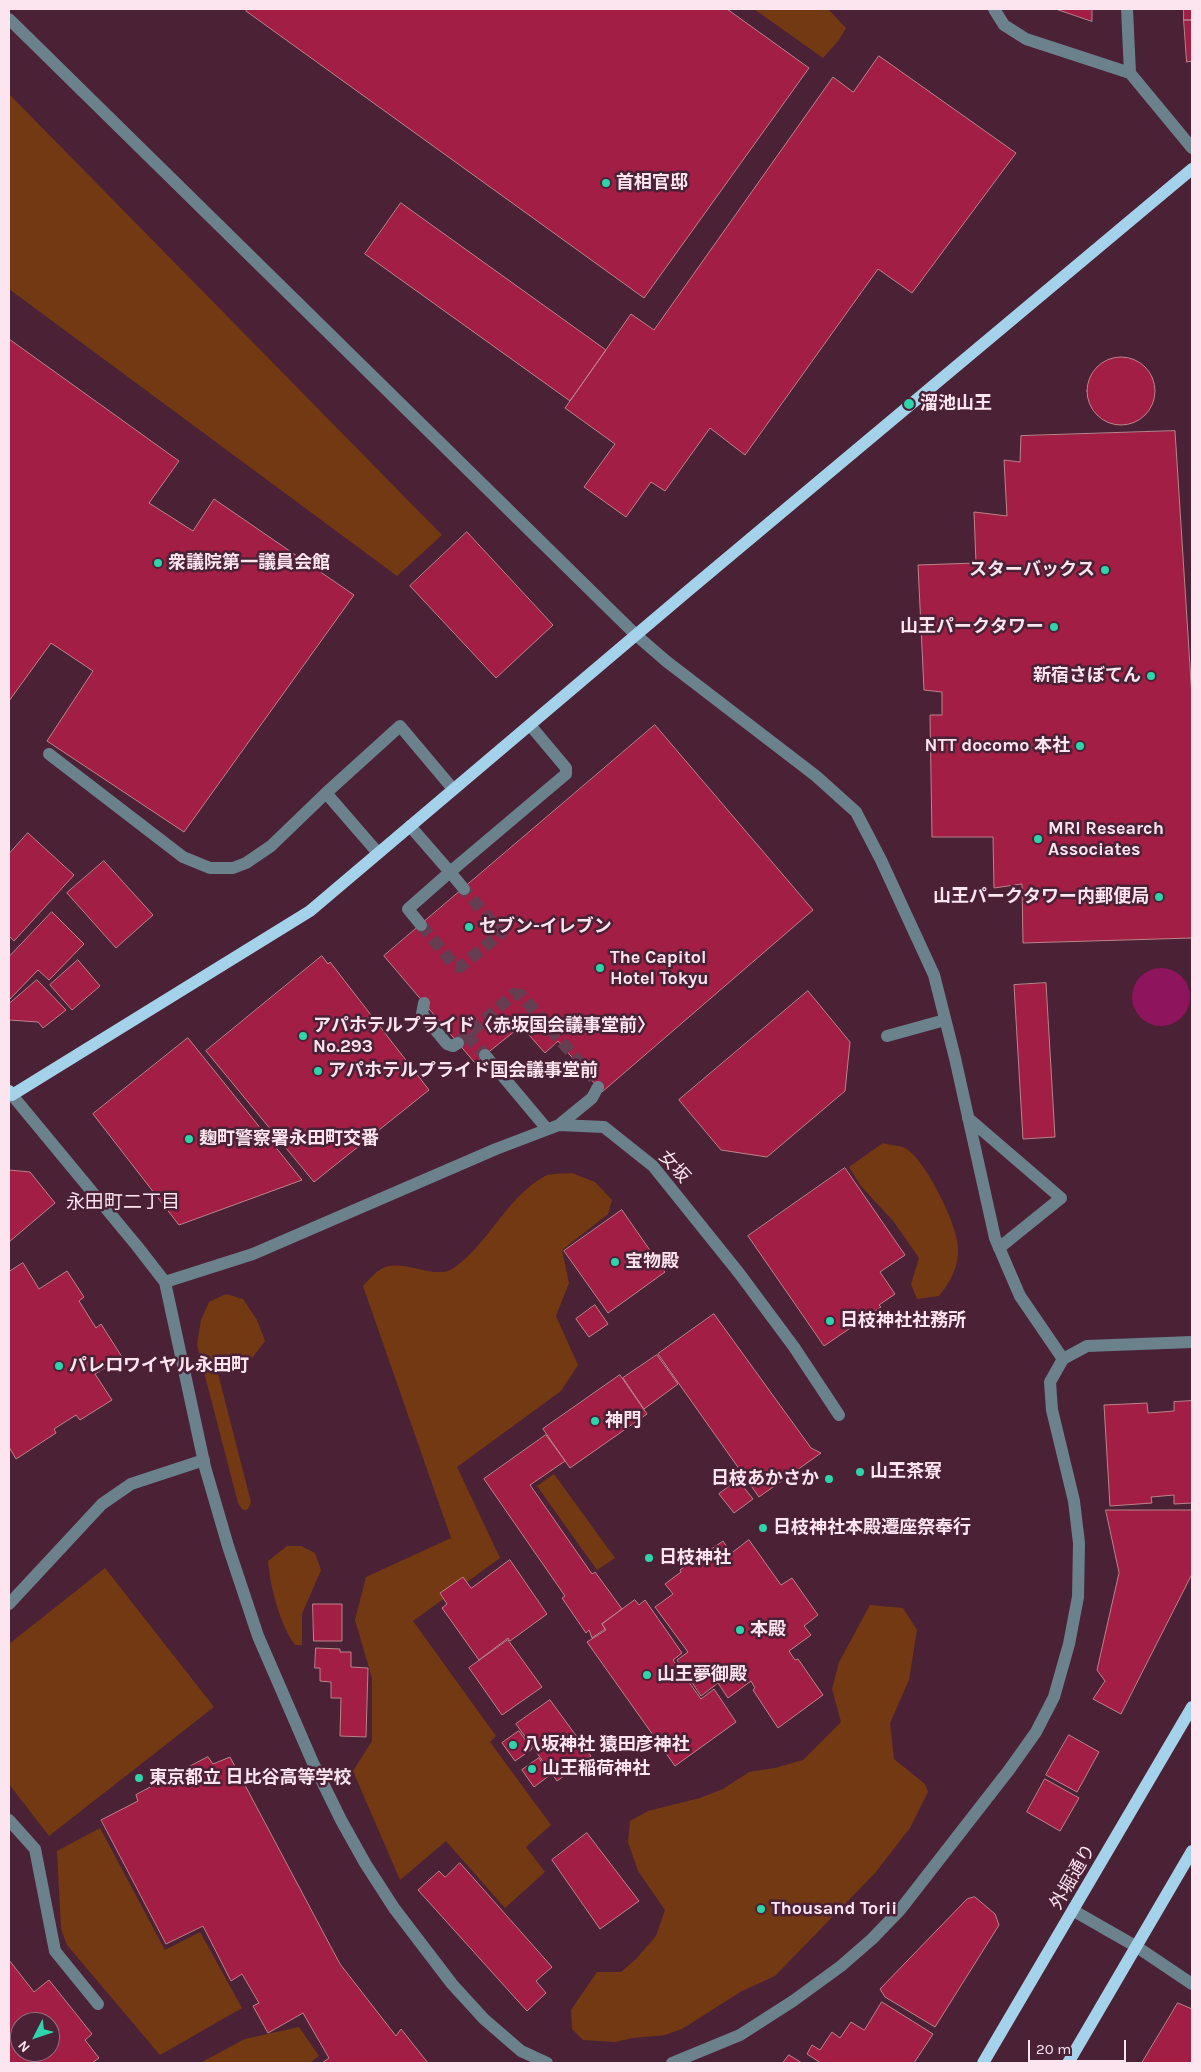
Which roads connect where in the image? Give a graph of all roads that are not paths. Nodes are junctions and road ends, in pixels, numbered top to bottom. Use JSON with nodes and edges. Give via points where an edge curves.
{"nodes":[{"id":1,"x":994,"y":9,"type":"edge"},
{"id":2,"x":1128,"y":9,"type":"edge"},
{"id":3,"x":9,"y":19,"type":"edge"},
{"id":4,"x":1130,"y":73,"type":"junction"},
{"id":5,"x":1192,"y":148,"type":"edge"},
{"id":6,"x":1192,"y":169,"type":"edge"},
{"id":7,"x":636,"y":635,"type":"junction"},
{"id":8,"x":530,"y":724,"type":"junction"},
{"id":9,"x":49,"y":754,"type":"dead end"},
{"id":10,"x":453,"y":789,"type":"junction"},
{"id":11,"x":326,"y":793,"type":"junction"},
{"id":12,"x":410,"y":826,"type":"junction"},
{"id":13,"x":378,"y":853,"type":"junction"},
{"id":14,"x":450,"y":872,"type":"junction"},
{"id":15,"x":464,"y":889,"type":"tunnel mouth"},
{"id":16,"x":422,"y":925,"type":"tunnel mouth"},
{"id":17,"x":424,"y":1003,"type":"dead end"},
{"id":18,"x":945,"y":1020,"type":"junction"},
{"id":19,"x":887,"y":1036,"type":"dead end"},
{"id":20,"x":458,"y":1043,"type":"tunnel mouth"},
{"id":21,"x":485,"y":1055,"type":"tunnel mouth"},
{"id":22,"x":598,"y":1087,"type":"dead end"},
{"id":23,"x":11,"y":1093,"type":"edge"},
{"id":24,"x":968,"y":1118,"type":"junction"},
{"id":25,"x":553,"y":1127,"type":"junction"},
{"id":26,"x":999,"y":1248,"type":"junction"},
{"id":27,"x":165,"y":1282,"type":"junction"},
{"id":28,"x":1192,"y":1342,"type":"edge"},
{"id":29,"x":1063,"y":1359,"type":"junction"},
{"id":30,"x":839,"y":1415,"type":"dead end"},
{"id":31,"x":204,"y":1460,"type":"junction"},
{"id":32,"x":9,"y":1604,"type":"edge"},
{"id":33,"x":1192,"y":1707,"type":"edge"},
{"id":34,"x":9,"y":1820,"type":"edge"},
{"id":35,"x":1192,"y":1851,"type":"edge"},
{"id":36,"x":1074,"y":1911,"type":"junction"},
{"id":37,"x":1137,"y":1947,"type":"junction"},
{"id":38,"x":1192,"y":1984,"type":"edge"},
{"id":39,"x":98,"y":2004,"type":"dead end"},
{"id":40,"x":547,"y":2063,"type":"edge"},
{"id":41,"x":672,"y":2063,"type":"edge"},
{"id":42,"x":983,"y":2063,"type":"edge"},
{"id":43,"x":1068,"y":2063,"type":"edge"}],
"edges":[{"from":1,"to":4,"type":"street","via":[[1004,25],[1026,39]]},
{"from":2,"to":4,"type":"street"},
{"from":3,"to":7,"type":"street"},
{"from":4,"to":5,"type":"street"},
{"from":6,"to":7,"type":"main road"},
{"from":7,"to":8,"type":"main road"},
{"from":7,"to":18,"type":"street","via":[[816,776],[856,812],[882,860],[934,975]]},
{"from":8,"to":10,"type":"main road"},
{"from":8,"to":14,"type":"street","via":[[566,768],[566,774]]},
{"from":9,"to":11,"type":"street","via":[[183,857],[210,868],[233,868],[246,863],[271,846]]},
{"from":10,"to":11,"type":"street","via":[[400,726]]},
{"from":10,"to":12,"type":"main road"},
{"from":11,"to":13,"type":"street"},
{"from":12,"to":13,"type":"main road"},
{"from":12,"to":14,"type":"street"},
{"from":13,"to":23,"type":"main road","via":[[310,910]]},
{"from":14,"to":15,"type":"street"},
{"from":14,"to":16,"type":"street","via":[[408,909]]},
{"from":17,"to":20,"type":"street","via":[[422,1014],[447,1044],[453,1046]]},
{"from":18,"to":19,"type":"street"},
{"from":18,"to":24,"type":"street"},
{"from":21,"to":25,"type":"street"},
{"from":22,"to":25,"type":"street","via":[[592,1098]]},
{"from":23,"to":27,"type":"street"},
{"from":24,"to":26,"type":"street"},
{"from":24,"to":26,"type":"street","via":[[1061,1198]]},
{"from":25,"to":27,"type":"street","via":[[253,1254]]},
{"from":25,"to":30,"type":"street","name":"女坂","via":[[604,1127],[653,1166],[739,1273]]},
{"from":26,"to":29,"type":"street","via":[[1020,1296]]},
{"from":27,"to":31,"type":"street"},
{"from":28,"to":29,"type":"street","via":[[1088,1346]]},
{"from":29,"to":41,"type":"street","via":[[1050,1382],[1052,1410],[1074,1501],[1079,1543],[1078,1597],[1054,1696],[1036,1732],[900,1910],[872,1939],[793,2001],[740,2035]]},
{"from":31,"to":32,"type":"street","via":[[131,1484],[102,1504]]},
{"from":31,"to":40,"type":"street","via":[[258,1636],[312,1763],[365,1863],[394,1908],[452,1984],[484,2019],[514,2045]]},
{"from":33,"to":36,"type":"main road","name":"外堀通り"},
{"from":34,"to":39,"type":"street","via":[[35,1849],[56,1952]]},
{"from":35,"to":37,"type":"main road"},
{"from":36,"to":37,"type":"street"},
{"from":36,"to":42,"type":"main road","name":"外堀通り"},
{"from":37,"to":38,"type":"street"},
{"from":37,"to":43,"type":"main road"}]}
